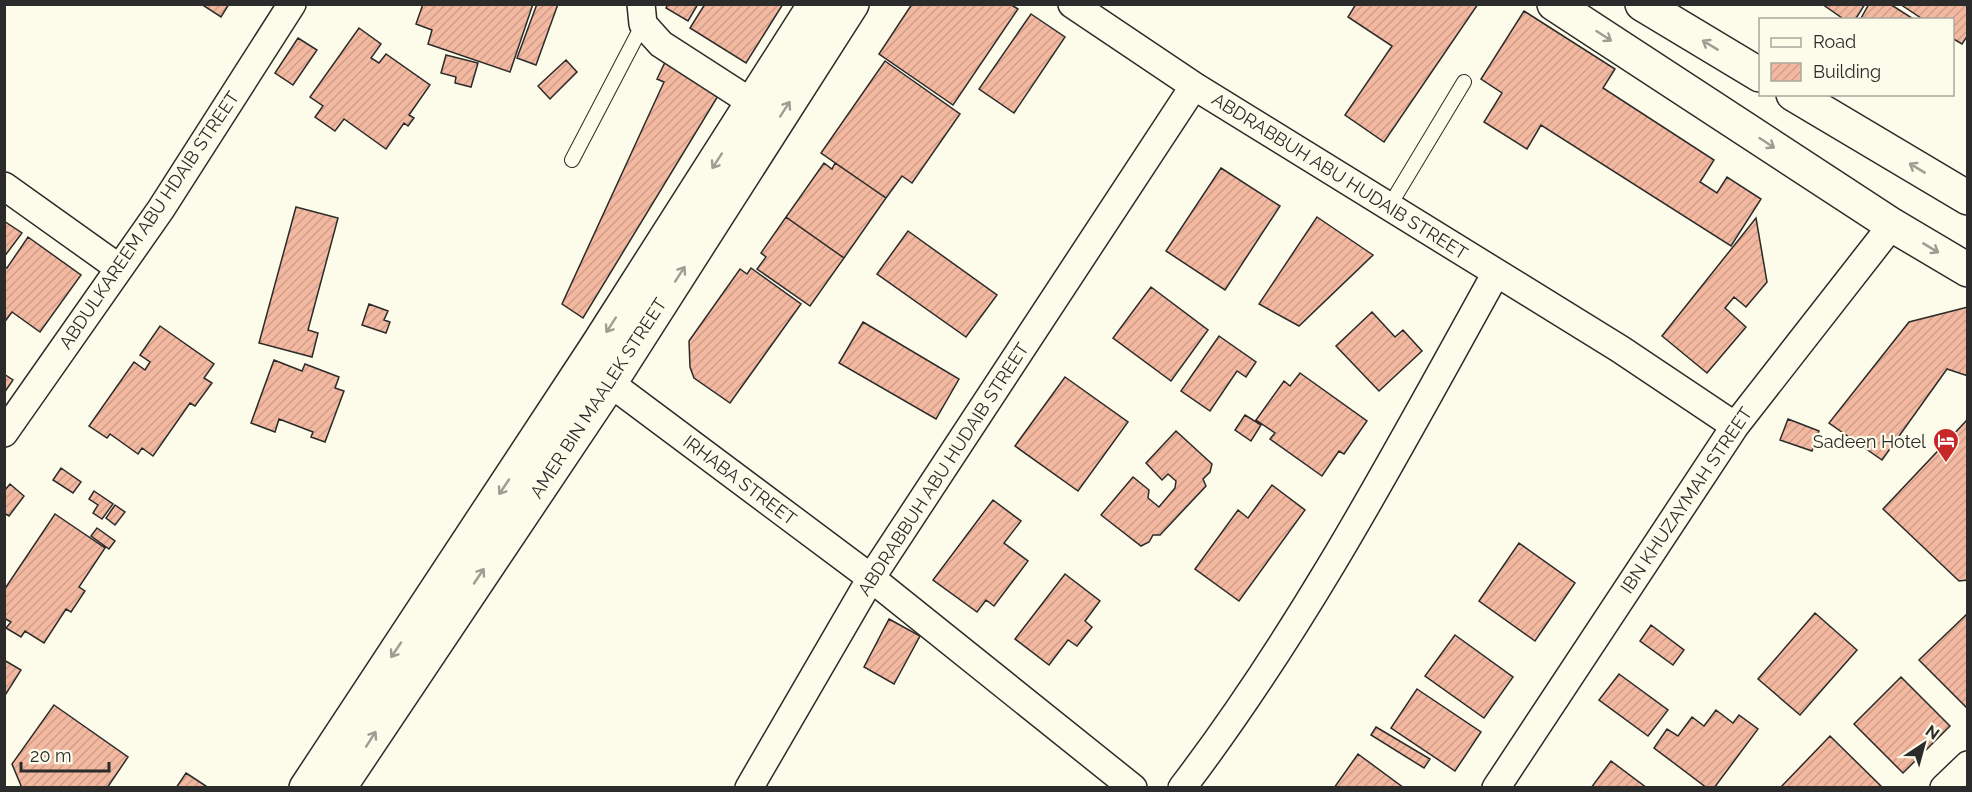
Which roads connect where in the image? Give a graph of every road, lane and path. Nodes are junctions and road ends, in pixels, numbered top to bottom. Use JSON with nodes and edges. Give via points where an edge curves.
{"nodes":[{"id":1,"x":292,"y":4,"type":"edge"},
{"id":2,"x":815,"y":4,"type":"edge"},
{"id":3,"x":852,"y":4,"type":"edge"},
{"id":4,"x":1072,"y":4,"type":"edge"},
{"id":5,"x":1554,"y":4,"type":"edge"},
{"id":6,"x":1642,"y":4,"type":"edge"},
{"id":7,"x":642,"y":14,"type":"edge"},
{"id":8,"x":1759,"y":74,"type":"edge"},
{"id":9,"x":1464,"y":82,"type":"dead end"},
{"id":10,"x":1194,"y":86,"type":"junction"},
{"id":11,"x":1796,"y":96,"type":"edge"},
{"id":12,"x":754,"y":104,"type":"junction"},
{"id":13,"x":572,"y":160,"type":"dead end"},
{"id":14,"x":4,"y":186,"type":"edge"},
{"id":15,"x":1968,"y":198,"type":"edge"},
{"id":16,"x":1390,"y":205,"type":"junction"},
{"id":17,"x":1892,"y":225,"type":"junction"},
{"id":18,"x":119,"y":268,"type":"junction"},
{"id":19,"x":1968,"y":270,"type":"edge"},
{"id":20,"x":1496,"y":273,"type":"junction"},
{"id":21,"x":610,"y":382,"type":"junction"},
{"id":22,"x":1735,"y":426,"type":"junction"},
{"id":23,"x":4,"y":434,"type":"edge"},
{"id":24,"x":871,"y":578,"type":"junction"},
{"id":25,"x":1968,"y":765,"type":"edge"},
{"id":26,"x":306,"y":788,"type":"edge"},
{"id":27,"x":339,"y":788,"type":"edge"},
{"id":28,"x":749,"y":788,"type":"edge"},
{"id":29,"x":1133,"y":788,"type":"edge"},
{"id":30,"x":1182,"y":788,"type":"edge"},
{"id":31,"x":1496,"y":788,"type":"edge"},
{"id":32,"x":1944,"y":788,"type":"edge"}],
"edges":[{"from":1,"to":18,"type":"street","name":"ABDULKAREEM ABU HDAIB STREET"},
{"from":2,"to":12,"type":"street","name":"AMER BIN MAALEK STREET"},
{"from":21,"to":3,"type":"street","name":"AMER BIN MAALEK STREET","one_way":true},
{"from":4,"to":10,"type":"street"},
{"from":5,"to":17,"type":"street","one_way":true},
{"from":8,"to":6,"type":"street","one_way":true},
{"from":7,"to":12,"type":"street","via":[[661,44]]},
{"from":7,"to":13,"type":"lane"},
{"from":9,"to":16,"type":"lane"},
{"from":10,"to":16,"type":"street","name":"ABDRABBUH ABU HUDAIB STREET"},
{"from":10,"to":24,"type":"street","name":"ABDRABBUH ABU HUDAIB STREET"},
{"from":15,"to":11,"type":"street","one_way":true},
{"from":12,"to":26,"type":"street","name":"AMER BIN MAALEK STREET","one_way":true},
{"from":14,"to":18,"type":"street"},
{"from":16,"to":20,"type":"street","name":"ABDRABBUH ABU HUDAIB STREET"},
{"from":17,"to":19,"type":"street","one_way":true},
{"from":17,"to":22,"type":"street","name":"IBN KHUZAYMAH STREET"},
{"from":18,"to":23,"type":"street","name":"ABDULKAREEM ABU HDAIB STREET"},
{"from":20,"to":22,"type":"street","name":"ABDRABBUH ABU HUDAIB STREET"},
{"from":20,"to":30,"type":"street","via":[[1322,578],[1215,744]]},
{"from":21,"to":24,"type":"street","name":"IRHABA STREET"},
{"from":27,"to":21,"type":"street","name":"AMER BIN MAALEK STREET","one_way":true},
{"from":22,"to":31,"type":"street","name":"IBN KHUZAYMAH STREET"},
{"from":24,"to":28,"type":"street","name":"ABDRABBUH ABU HUDAIB STREET"},
{"from":24,"to":29,"type":"street","name":"IRHABA STREET"},
{"from":25,"to":32,"type":"street"}]}
